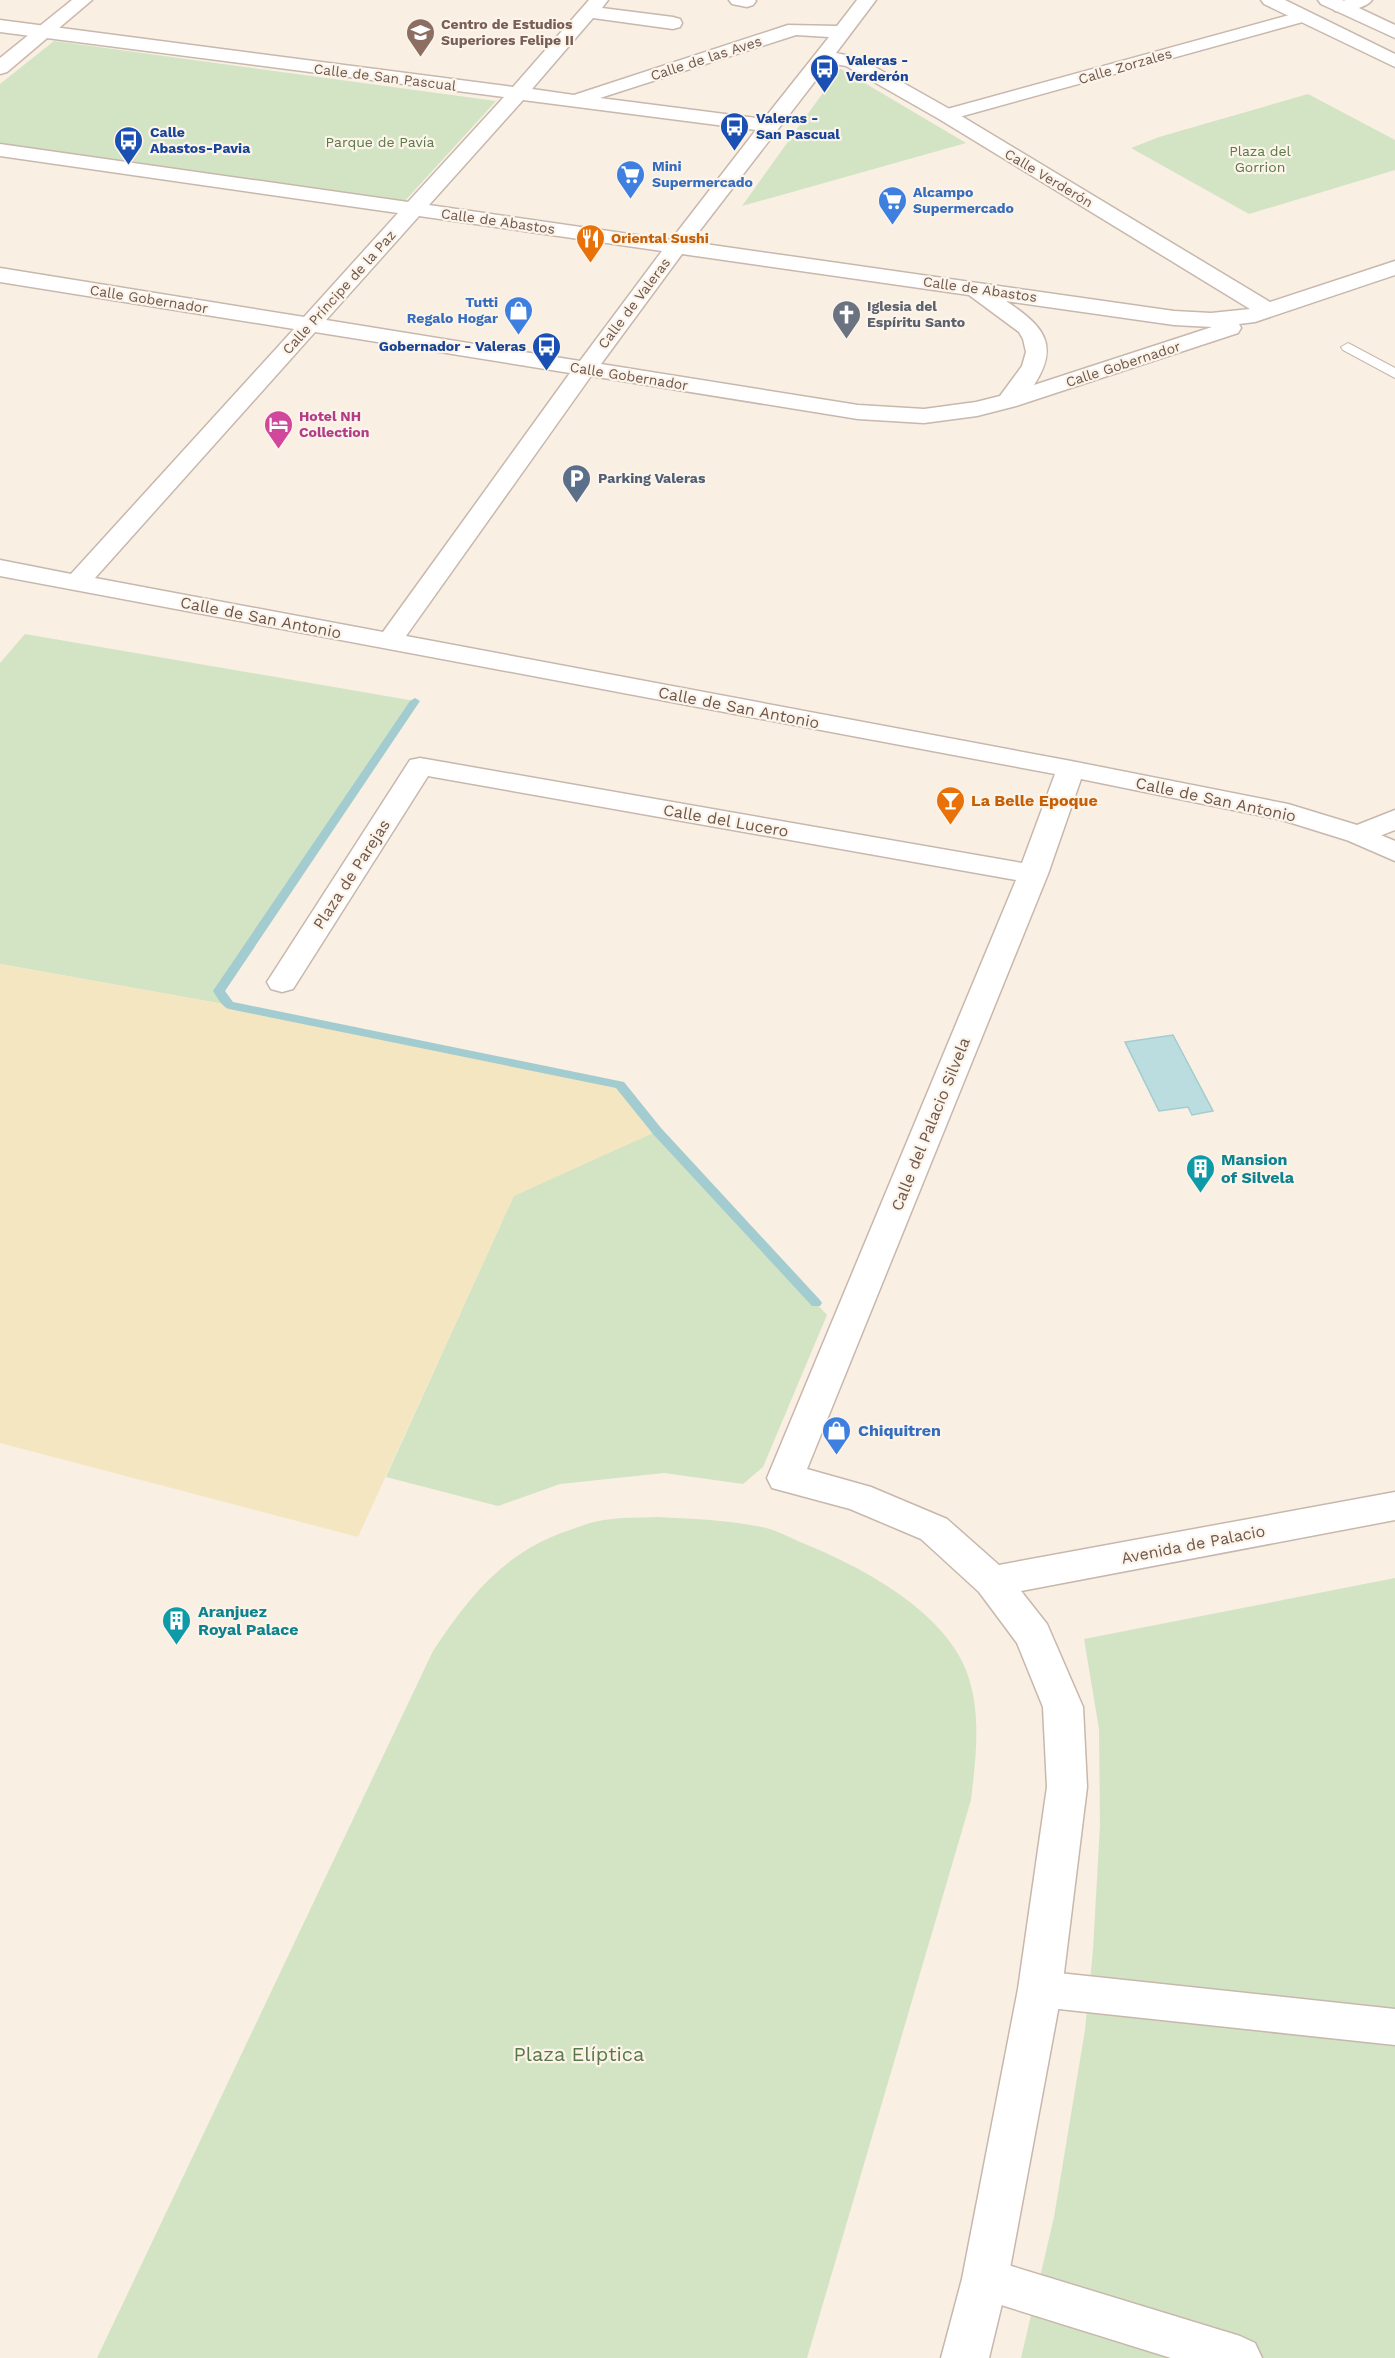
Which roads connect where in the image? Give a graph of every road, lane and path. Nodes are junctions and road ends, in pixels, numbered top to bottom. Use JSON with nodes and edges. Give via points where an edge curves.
{"nodes":[{"id":1,"x":83,"y":0,"type":"edge"},
{"id":2,"x":867,"y":0,"type":"edge"},
{"id":3,"x":1270,"y":0,"type":"edge"},
{"id":4,"x":1364,"y":0,"type":"edge"},
{"id":5,"x":1334,"y":3,"type":"edge"},
{"id":6,"x":592,"y":6,"type":"edge"},
{"id":7,"x":1304,"y":16,"type":"junction"},
{"id":8,"x":673,"y":23,"type":"dead end"},
{"id":9,"x":0,"y":26,"type":"edge"},
{"id":10,"x":44,"y":32,"type":"junction"},
{"id":11,"x":843,"y":32,"type":"junction"},
{"id":12,"x":1395,"y":32,"type":"edge"},
{"id":13,"x":825,"y":57,"type":"junction"},
{"id":14,"x":1395,"y":61,"type":"edge"},
{"id":15,"x":0,"y":68,"type":"edge"},
{"id":16,"x":517,"y":94,"type":"junction"},
{"id":17,"x":571,"y":101,"type":"junction"},
{"id":18,"x":946,"y":116,"type":"junction"},
{"id":19,"x":770,"y":126,"type":"junction"},
{"id":20,"x":0,"y":150,"type":"edge"},
{"id":21,"x":413,"y":209,"type":"junction"},
{"id":22,"x":678,"y":246,"type":"junction"},
{"id":23,"x":1395,"y":268,"type":"edge"},
{"id":24,"x":0,"y":275,"type":"edge"},
{"id":25,"x":965,"y":287,"type":"junction"},
{"id":26,"x":1257,"y":313,"type":"junction"},
{"id":27,"x":311,"y":324,"type":"junction"},
{"id":28,"x":1348,"y":347,"type":"dead end"},
{"id":29,"x":585,"y":369,"type":"junction"},
{"id":30,"x":1395,"y":374,"type":"edge"},
{"id":31,"x":1008,"y":401,"type":"junction"},
{"id":32,"x":0,"y":568,"type":"edge"},
{"id":33,"x":77,"y":583,"type":"junction"},
{"id":34,"x":389,"y":642,"type":"junction"},
{"id":35,"x":420,"y":766,"type":"joint"},
{"id":36,"x":1071,"y":769,"type":"junction"},
{"id":37,"x":1395,"y":819,"type":"edge"},
{"id":38,"x":1359,"y":835,"type":"junction"},
{"id":39,"x":1395,"y":852,"type":"edge"},
{"id":40,"x":1033,"y":874,"type":"junction"},
{"id":41,"x":282,"y":982,"type":"dead end"},
{"id":42,"x":1395,"y":1506,"type":"edge"},
{"id":43,"x":992,"y":1581,"type":"junction"},
{"id":44,"x":1040,"y":1989,"type":"junction"},
{"id":45,"x":1395,"y":2027,"type":"edge"},
{"id":46,"x":985,"y":2279,"type":"junction"},
{"id":47,"x":965,"y":2358,"type":"edge"},
{"id":48,"x":1240,"y":2358,"type":"edge"}],
"edges":[{"from":1,"to":10,"type":"street"},
{"from":2,"to":11,"type":"street","name":"Calle de Valeras"},
{"from":3,"to":7,"type":"street"},
{"from":4,"to":5,"type":"street"},
{"from":5,"to":12,"type":"street"},
{"from":6,"to":8,"type":"street"},
{"from":6,"to":16,"type":"street","name":"Calle Príncipe de la Paz"},
{"from":7,"to":14,"type":"street"},
{"from":7,"to":18,"type":"street","name":"Calle Zorzales"},
{"from":9,"to":10,"type":"street","name":"Calle de San Pascual"},
{"from":10,"to":15,"type":"street"},
{"from":10,"to":16,"type":"street","name":"Calle de San Pascual"},
{"from":11,"to":13,"type":"street","name":"Calle de Valeras"},
{"from":11,"to":17,"type":"street","name":"Calle de las Aves","via":[[795,29]]},
{"from":13,"to":18,"type":"street","name":"Calle Verderón","via":[[852,62]]},
{"from":13,"to":19,"type":"street","name":"Calle de Valeras"},
{"from":16,"to":17,"type":"street","name":"Calle de San Pascual"},
{"from":16,"to":21,"type":"street","name":"Calle Príncipe de la Paz"},
{"from":17,"to":19,"type":"street","name":"Calle de San Pascual"},
{"from":18,"to":26,"type":"street","name":"Calle Verderón"},
{"from":19,"to":22,"type":"street","name":"Calle de Valeras"},
{"from":20,"to":21,"type":"street","name":"Calle de Abastos"},
{"from":21,"to":22,"type":"street","name":"Calle de Abastos"},
{"from":21,"to":27,"type":"street","name":"Calle Príncipe de la Paz"},
{"from":22,"to":25,"type":"street","name":"Calle de Abastos"},
{"from":22,"to":29,"type":"street","name":"Calle de Valeras"},
{"from":23,"to":26,"type":"street"},
{"from":24,"to":27,"type":"street","name":"Calle Gobernador"},
{"from":25,"to":26,"type":"street","name":"Calle de Abastos","via":[[1174,318],[1210,320]]},
{"from":25,"to":31,"type":"street","via":[[1018,318],[1036,344],[1035,369]]},
{"from":26,"to":31,"type":"street","name":"Calle Gobernador","via":[[1228,329]]},
{"from":27,"to":29,"type":"street","name":"Calle Gobernador"},
{"from":27,"to":33,"type":"street","name":"Calle Príncipe de la Paz"},
{"from":28,"to":30,"type":"lane"},
{"from":29,"to":31,"type":"street","name":"Calle Gobernador","via":[[895,416],[952,414]]},
{"from":29,"to":34,"type":"street","name":"Calle de Valeras"},
{"from":32,"to":33,"type":"street","name":"Calle de San Antonio"},
{"from":33,"to":34,"type":"street","name":"Calle de San Antonio"},
{"from":34,"to":36,"type":"street","name":"Calle de San Antonio"},
{"from":35,"to":40,"type":"street","name":"Calle del Lucero"},
{"from":35,"to":41,"type":"street","name":"Plaza de Parejas"},
{"from":36,"to":38,"type":"street","name":"Calle de San Antonio","via":[[1287,813]]},
{"from":36,"to":40,"type":"street","name":"Calle del Palacio Silvela"},
{"from":37,"to":38,"type":"street"},
{"from":38,"to":39,"type":"street","name":"Calle de San Antonio"},
{"from":40,"to":43,"type":"street","name":"Calle del Palacio Silvela","via":[[785,1478],[858,1497],[934,1529]]},
{"from":42,"to":43,"type":"street","name":"Avenida de Palacio"},
{"from":43,"to":44,"type":"street","via":[[1033,1635],[1063,1707],[1067,1787]]},
{"from":44,"to":45,"type":"street"},
{"from":44,"to":46,"type":"street"},
{"from":46,"to":47,"type":"street"},
{"from":46,"to":48,"type":"street"}]}
